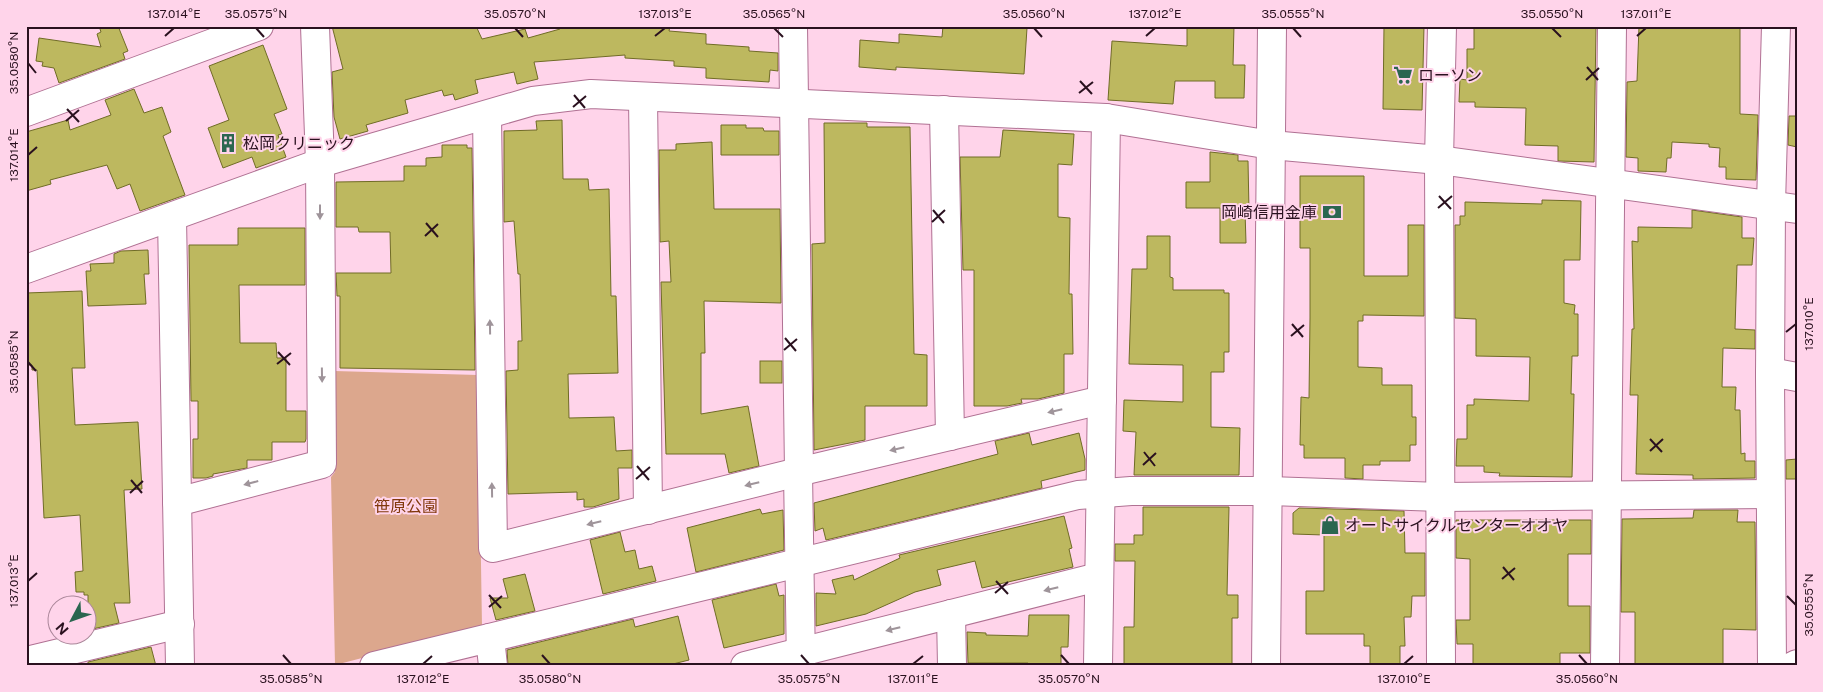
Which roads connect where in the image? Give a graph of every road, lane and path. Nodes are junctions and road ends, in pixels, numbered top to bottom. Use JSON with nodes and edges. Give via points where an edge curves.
{"nodes":[{"id":1,"x":259,"y":26,"type":"edge"},
{"id":2,"x":315,"y":26,"type":"edge"},
{"id":3,"x":793,"y":26,"type":"edge"},
{"id":4,"x":1272,"y":26,"type":"edge"},
{"id":5,"x":1442,"y":26,"type":"edge"},
{"id":6,"x":1612,"y":26,"type":"edge"},
{"id":7,"x":1783,"y":36,"type":"edge"},
{"id":8,"x":643,"y":97,"type":"junction"},
{"id":9,"x":796,"y":103,"type":"junction"},
{"id":10,"x":944,"y":110,"type":"junction"},
{"id":11,"x":26,"y":112,"type":"edge"},
{"id":12,"x":487,"y":116,"type":"junction"},
{"id":13,"x":1106,"y":118,"type":"junction"},
{"id":14,"x":1270,"y":145,"type":"junction"},
{"id":15,"x":1440,"y":160,"type":"junction"},
{"id":16,"x":320,"y":163,"type":"junction"},
{"id":17,"x":1612,"y":185,"type":"junction"},
{"id":18,"x":1784,"y":206,"type":"edge"},
{"id":19,"x":172,"y":218,"type":"junction"},
{"id":20,"x":26,"y":269,"type":"edge"},
{"id":21,"x":1770,"y":372,"type":"junction"},
{"id":22,"x":1797,"y":377,"type":"edge"},
{"id":23,"x":1102,"y":400,"type":"junction"},
{"id":24,"x":950,"y":436,"type":"junction"},
{"id":25,"x":799,"y":472,"type":"junction"},
{"id":26,"x":1267,"y":491,"type":"junction"},
{"id":27,"x":1100,"y":493,"type":"junction"},
{"id":28,"x":1607,"y":494,"type":"junction"},
{"id":29,"x":1769,"y":494,"type":"junction"},
{"id":30,"x":1440,"y":497,"type":"junction"},
{"id":31,"x":177,"y":502,"type":"junction"},
{"id":32,"x":648,"y":510,"type":"junction"},
{"id":33,"x":798,"y":563,"type":"junction"},
{"id":34,"x":1098,"y":577,"type":"junction"},
{"id":35,"x":951,"y":614,"type":"junction"},
{"id":36,"x":180,"y":624,"type":"junction"},
{"id":37,"x":490,"y":638,"type":"junction"},
{"id":38,"x":801,"y":659,"type":"edge"},
{"id":39,"x":26,"y":660,"type":"edge"},
{"id":40,"x":413,"y":661,"type":"edge"},
{"id":41,"x":180,"y":666,"type":"edge"},
{"id":42,"x":374,"y":666,"type":"edge"},
{"id":43,"x":493,"y":666,"type":"edge"},
{"id":44,"x":745,"y":666,"type":"edge"},
{"id":45,"x":952,"y":666,"type":"edge"},
{"id":46,"x":1098,"y":666,"type":"edge"},
{"id":47,"x":1266,"y":666,"type":"edge"},
{"id":48,"x":1441,"y":666,"type":"edge"},
{"id":49,"x":1605,"y":666,"type":"edge"},
{"id":50,"x":1772,"y":666,"type":"edge"}],
"edges":[{"from":1,"to":11,"type":"street"},
{"from":2,"to":16,"type":"street"},
{"from":3,"to":9,"type":"street"},
{"from":4,"to":14,"type":"street"},
{"from":5,"to":15,"type":"street"},
{"from":6,"to":17,"type":"street"},
{"from":7,"to":18,"type":"street"},
{"from":8,"to":9,"type":"street"},
{"from":8,"to":12,"type":"street","via":[[591,94],[533,101]]},
{"from":8,"to":32,"type":"street"},
{"from":9,"to":10,"type":"street"},
{"from":9,"to":25,"type":"street"},
{"from":10,"to":13,"type":"street"},
{"from":10,"to":24,"type":"street"},
{"from":12,"to":16,"type":"street"},
{"from":32,"to":12,"type":"street","one_way":true,"via":[[493,548]]},
{"from":13,"to":14,"type":"street"},
{"from":13,"to":23,"type":"street"},
{"from":14,"to":15,"type":"street"},
{"from":14,"to":26,"type":"street"},
{"from":15,"to":17,"type":"street"},
{"from":15,"to":30,"type":"street"},
{"from":16,"to":19,"type":"street"},
{"from":16,"to":31,"type":"street","one_way":true,"via":[[322,464]]},
{"from":17,"to":18,"type":"street"},
{"from":17,"to":28,"type":"street"},
{"from":18,"to":21,"type":"street"},
{"from":19,"to":20,"type":"street"},
{"from":19,"to":31,"type":"street"},
{"from":21,"to":22,"type":"street"},
{"from":21,"to":29,"type":"street"},
{"from":23,"to":24,"type":"street","one_way":true},
{"from":23,"to":27,"type":"street"},
{"from":24,"to":25,"type":"street","one_way":true},
{"from":25,"to":32,"type":"street","one_way":true},
{"from":25,"to":33,"type":"street"},
{"from":26,"to":27,"type":"street"},
{"from":26,"to":30,"type":"street"},
{"from":26,"to":47,"type":"street"},
{"from":27,"to":33,"type":"street","via":[[1078,495]]},
{"from":27,"to":34,"type":"street"},
{"from":28,"to":29,"type":"street"},
{"from":28,"to":30,"type":"street"},
{"from":28,"to":49,"type":"street"},
{"from":29,"to":50,"type":"street"},
{"from":30,"to":48,"type":"street"},
{"from":31,"to":36,"type":"street"},
{"from":33,"to":37,"type":"street"},
{"from":33,"to":38,"type":"street"},
{"from":34,"to":35,"type":"street","one_way":true},
{"from":34,"to":46,"type":"street"},
{"from":35,"to":38,"type":"street","one_way":true},
{"from":35,"to":45,"type":"street"},
{"from":36,"to":39,"type":"street"},
{"from":36,"to":41,"type":"street"},
{"from":37,"to":40,"type":"street"},
{"from":37,"to":43,"type":"street"},
{"from":38,"to":44,"type":"street"},
{"from":40,"to":42,"type":"street"}]}
